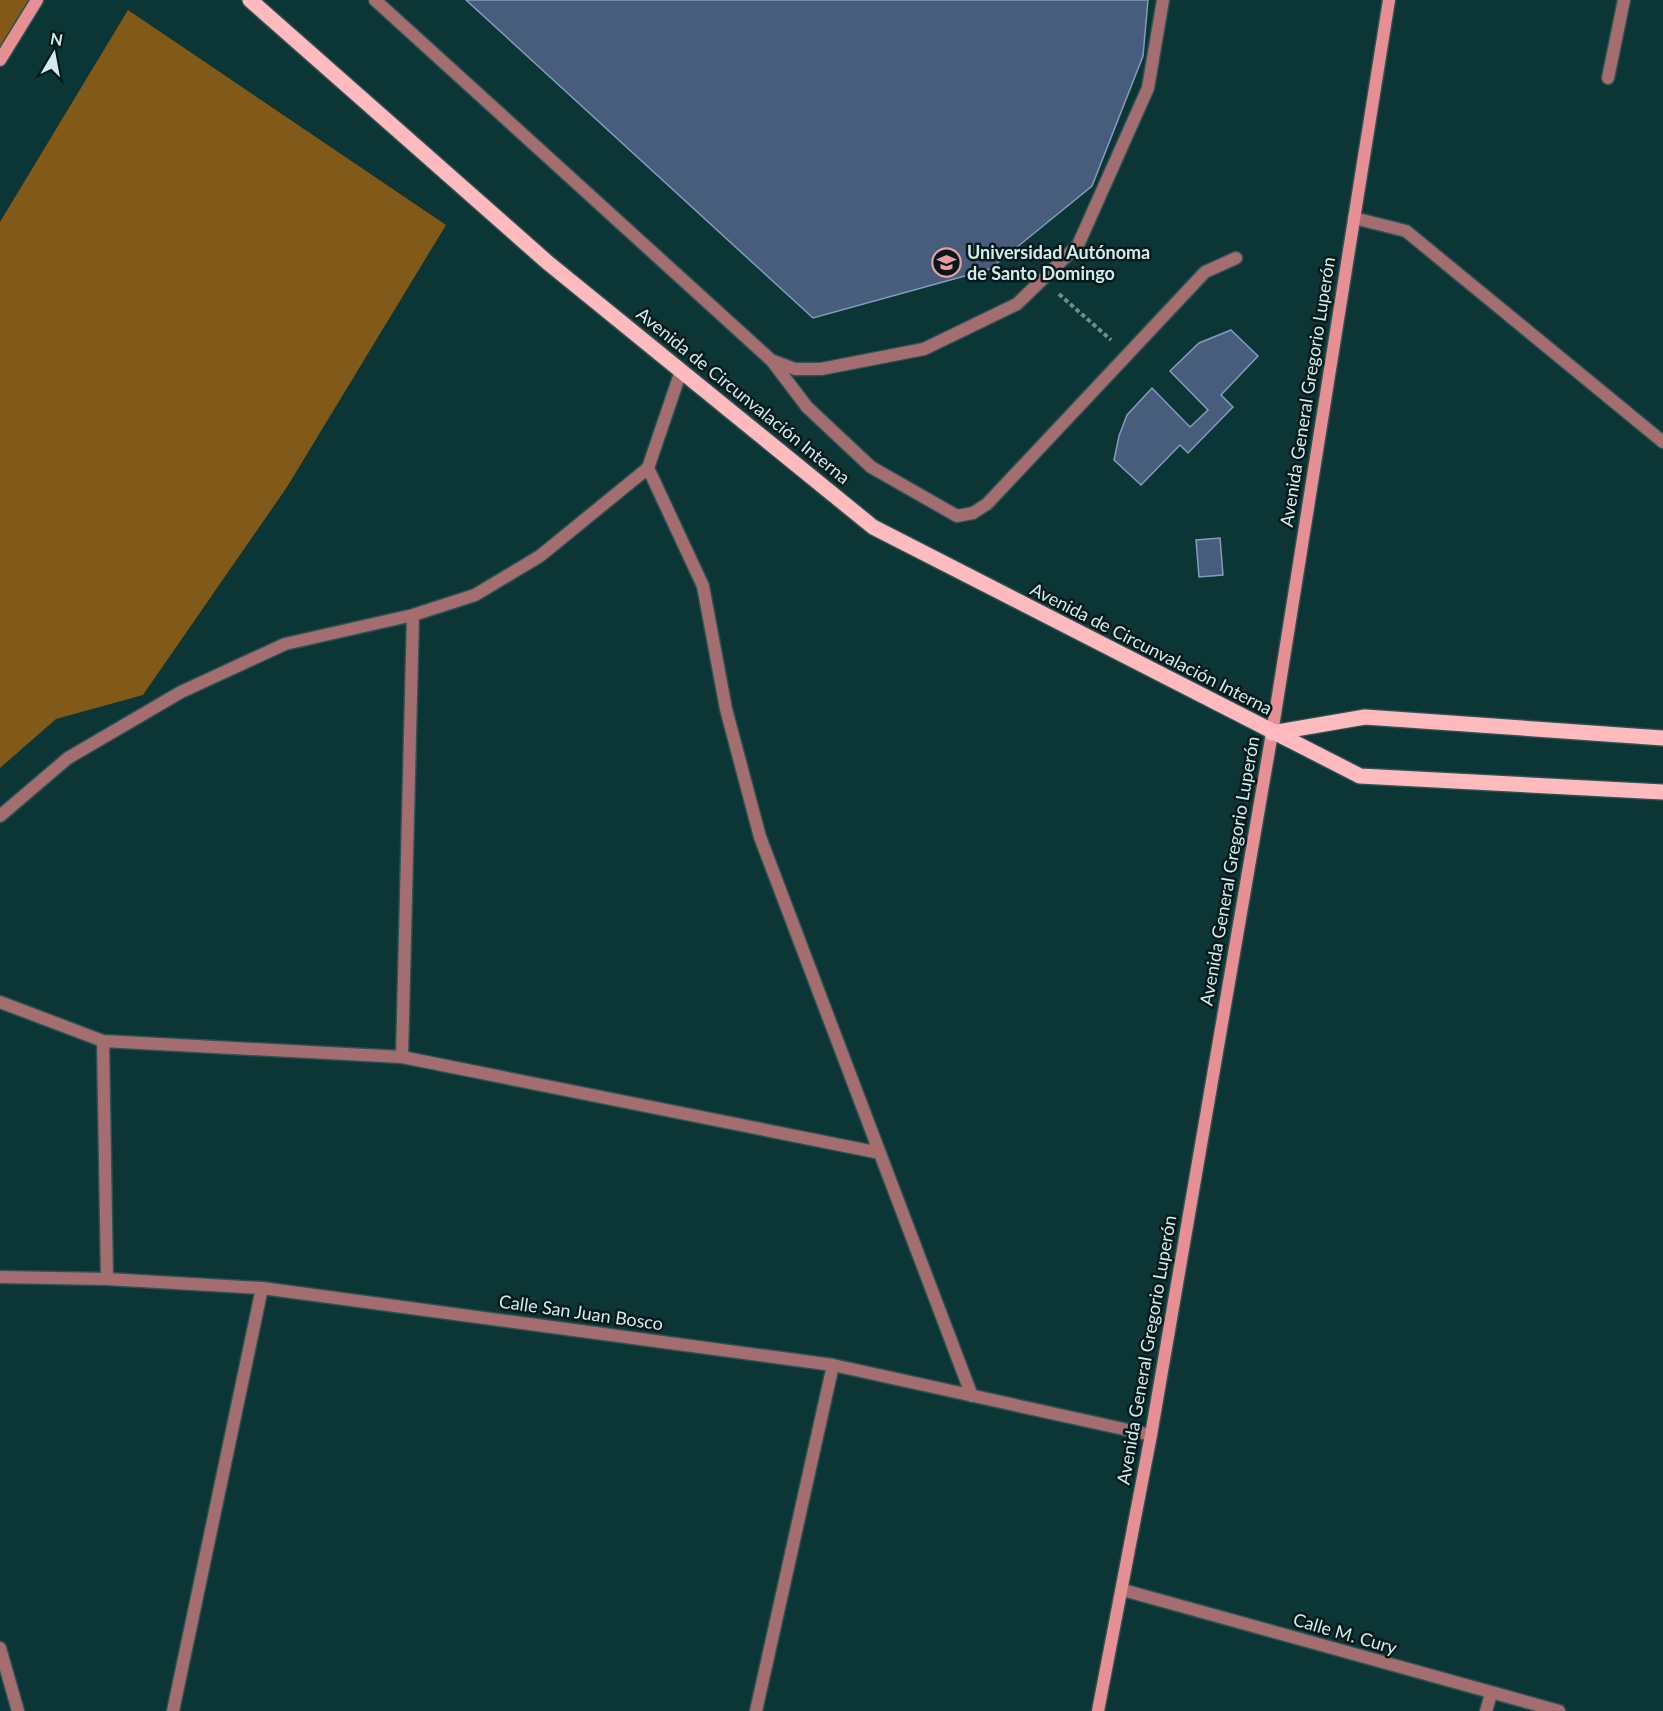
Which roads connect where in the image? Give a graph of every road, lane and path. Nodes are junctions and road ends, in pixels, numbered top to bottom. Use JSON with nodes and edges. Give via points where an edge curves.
{"nodes":[{"id":1,"x":37,"y":0,"type":"edge"},
{"id":2,"x":250,"y":0,"type":"edge"},
{"id":3,"x":375,"y":0,"type":"edge"},
{"id":4,"x":1163,"y":0,"type":"edge"},
{"id":5,"x":1389,"y":0,"type":"edge"},
{"id":6,"x":1624,"y":0,"type":"edge"},
{"id":7,"x":0,"y":60,"type":"edge"},
{"id":8,"x":1608,"y":78,"type":"dead end"},
{"id":9,"x":1354,"y":218,"type":"junction"},
{"id":10,"x":1236,"y":258,"type":"dead end"},
{"id":11,"x":1042,"y":279,"type":"junction"},
{"id":12,"x":1127,"y":355,"type":"junction"},
{"id":13,"x":771,"y":360,"type":"junction"},
{"id":14,"x":681,"y":371,"type":"junction"},
{"id":15,"x":1663,"y":442,"type":"edge"},
{"id":16,"x":648,"y":468,"type":"junction"},
{"id":17,"x":413,"y":615,"type":"junction"},
{"id":18,"x":1272,"y":733,"type":"junction"},
{"id":19,"x":1663,"y":738,"type":"edge"},
{"id":20,"x":1663,"y":792,"type":"edge"},
{"id":21,"x":0,"y":816,"type":"edge"},
{"id":22,"x":0,"y":1002,"type":"edge"},
{"id":23,"x":103,"y":1041,"type":"junction"},
{"id":24,"x":402,"y":1057,"type":"junction"},
{"id":25,"x":880,"y":1153,"type":"junction"},
{"id":26,"x":0,"y":1277,"type":"edge"},
{"id":27,"x":107,"y":1279,"type":"junction"},
{"id":28,"x":262,"y":1288,"type":"junction"},
{"id":29,"x":833,"y":1365,"type":"junction"},
{"id":30,"x":972,"y":1396,"type":"junction"},
{"id":31,"x":1151,"y":1436,"type":"junction"},
{"id":32,"x":1123,"y":1590,"type":"junction"},
{"id":33,"x":0,"y":1648,"type":"edge"},
{"id":34,"x":1491,"y":1694,"type":"junction"},
{"id":35,"x":18,"y":1711,"type":"edge"},
{"id":36,"x":173,"y":1711,"type":"edge"},
{"id":37,"x":756,"y":1711,"type":"edge"},
{"id":38,"x":1098,"y":1711,"type":"edge"},
{"id":39,"x":1486,"y":1711,"type":"edge"},
{"id":40,"x":1559,"y":1711,"type":"edge"}],
"edges":[{"from":1,"to":7,"type":"main road"},
{"from":2,"to":14,"type":"main road","name":"Avenida de Circunvalación Interna","via":[[547,262]]},
{"from":3,"to":13,"type":"street"},
{"from":4,"to":11,"type":"street","via":[[1148,88],[1078,245]]},
{"from":5,"to":9,"type":"main road","name":"Avenida General Gregorio Luperón"},
{"from":6,"to":8,"type":"street"},
{"from":9,"to":15,"type":"street","via":[[1407,231]]},
{"from":9,"to":18,"type":"main road","name":"Avenida General Gregorio Luperón"},
{"from":10,"to":12,"type":"street","via":[[1205,272]]},
{"from":11,"to":12,"type":"path"},
{"from":11,"to":13,"type":"street","via":[[1017,304],[924,349],[821,369],[795,369]]},
{"from":12,"to":13,"type":"street","via":[[987,504],[973,513],[957,516],[871,467],[807,407]]},
{"from":14,"to":16,"type":"street"},
{"from":14,"to":18,"type":"main road","name":"Avenida de Circunvalación Interna","via":[[873,527]]},
{"from":16,"to":17,"type":"street","via":[[540,556],[475,595]]},
{"from":16,"to":25,"type":"street","via":[[703,586],[726,709],[760,837]]},
{"from":17,"to":21,"type":"street","via":[[285,644],[181,692],[68,759]]},
{"from":17,"to":24,"type":"street"},
{"from":18,"to":19,"type":"main road","name":"Avenida de Circunvalación Interna","via":[[1365,717]]},
{"from":18,"to":20,"type":"main road","name":"Avenida de Circunvalación Interna","via":[[1360,776]]},
{"from":18,"to":31,"type":"main road","name":"Avenida General Gregorio Luperón"},
{"from":22,"to":23,"type":"street"},
{"from":23,"to":24,"type":"street"},
{"from":23,"to":27,"type":"street"},
{"from":24,"to":25,"type":"street"},
{"from":25,"to":30,"type":"street"},
{"from":26,"to":27,"type":"street","name":"Calle San Juan Bosco"},
{"from":27,"to":28,"type":"street","name":"Calle San Juan Bosco"},
{"from":28,"to":29,"type":"street","name":"Calle San Juan Bosco"},
{"from":28,"to":36,"type":"street"},
{"from":29,"to":30,"type":"street","name":"Calle San Juan Bosco"},
{"from":29,"to":37,"type":"street"},
{"from":30,"to":31,"type":"street","name":"Calle San Juan Bosco"},
{"from":31,"to":32,"type":"main road","name":"Avenida General Gregorio Luperón"},
{"from":32,"to":34,"type":"street","name":"Calle M. Cury"},
{"from":32,"to":38,"type":"main road","name":"Avenida General Gregorio Luperón"},
{"from":33,"to":35,"type":"street"},
{"from":34,"to":39,"type":"street"},
{"from":34,"to":40,"type":"street","name":"Calle M. Cury"}]}
